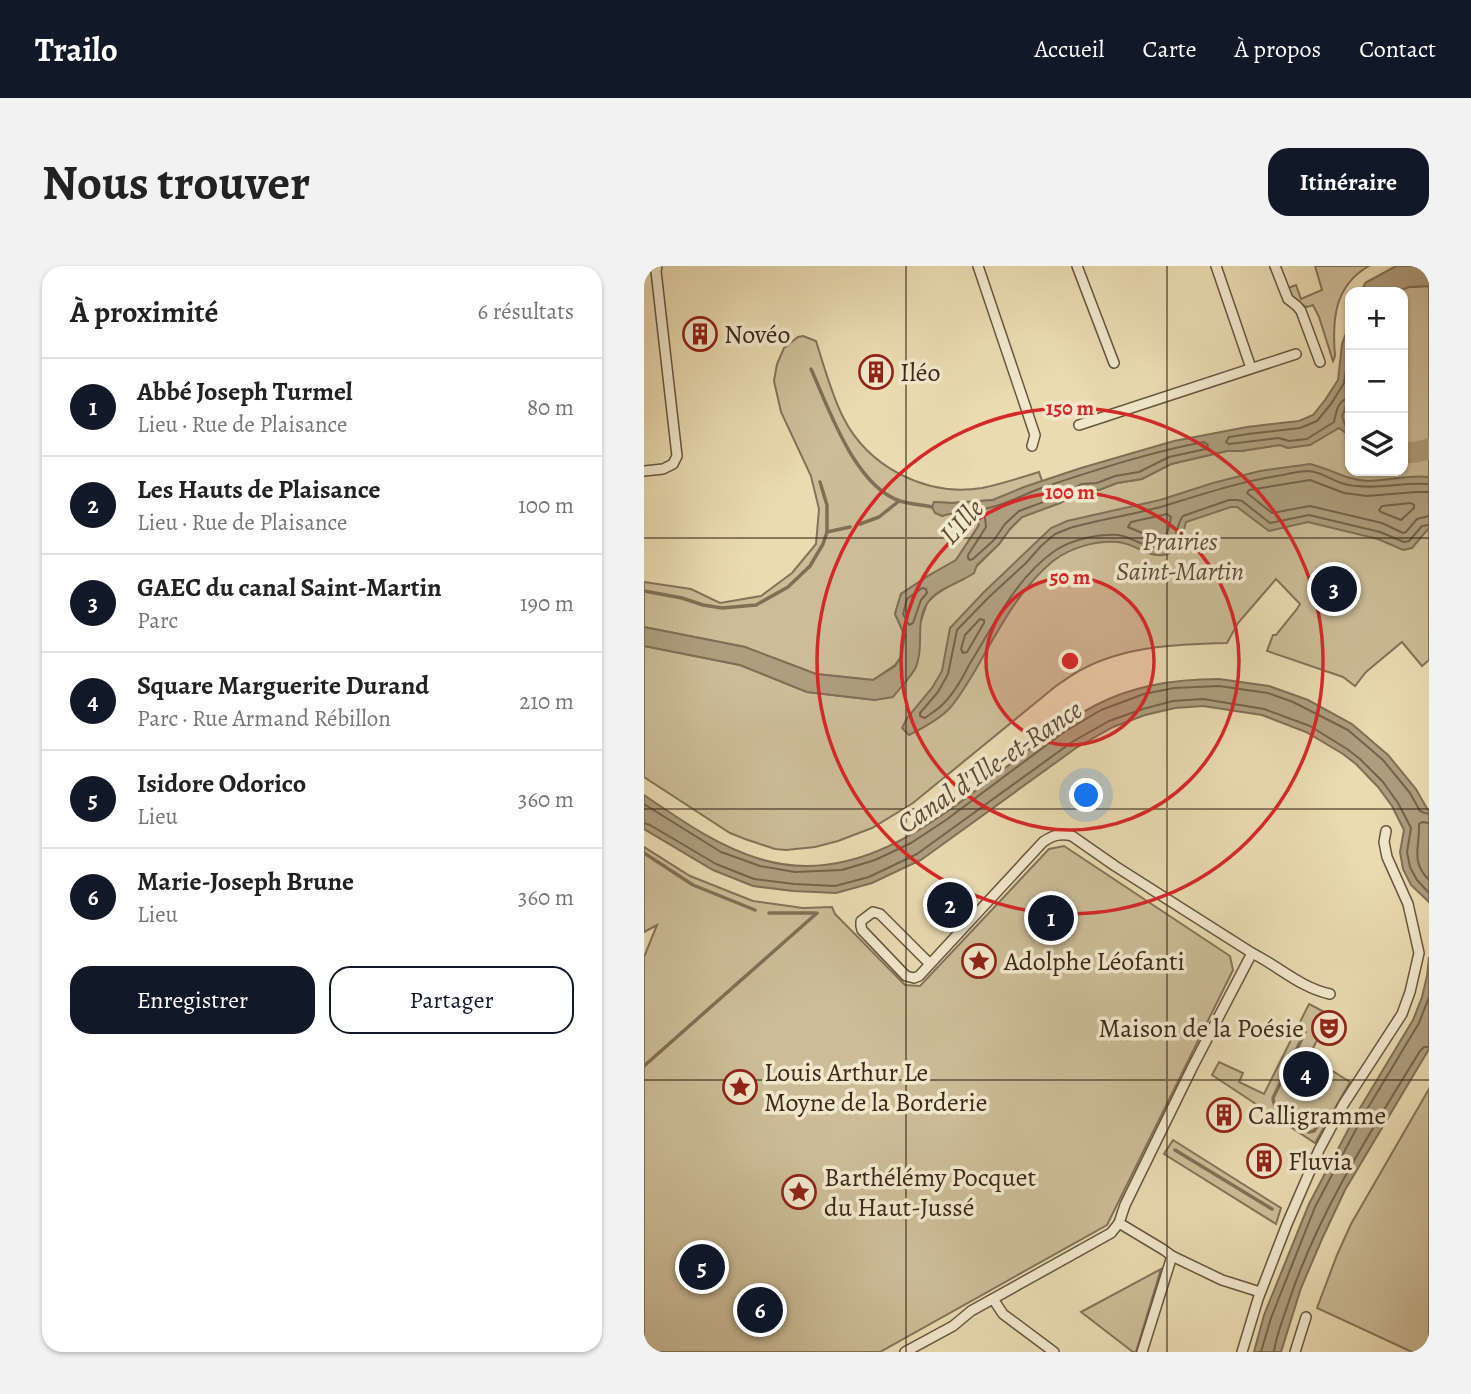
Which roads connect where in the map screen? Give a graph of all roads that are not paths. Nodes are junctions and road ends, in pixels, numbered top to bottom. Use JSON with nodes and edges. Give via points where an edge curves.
{"nodes":[{"id":1,"x":657,"y":266,"type":"edge"},
{"id":2,"x":978,"y":266,"type":"edge"},
{"id":3,"x":1077,"y":266,"type":"edge"},
{"id":4,"x":1216,"y":266,"type":"edge"},
{"id":5,"x":1275,"y":266,"type":"edge"},
{"id":6,"x":1296,"y":354,"type":"dead end"},
{"id":7,"x":1320,"y":362,"type":"dead end"},
{"id":8,"x":1114,"y":363,"type":"dead end"},
{"id":9,"x":1251,"y":368,"type":"junction"},
{"id":10,"x":1079,"y":425,"type":"dead end"},
{"id":11,"x":1032,"y":446,"type":"dead end"},
{"id":12,"x":644,"y":471,"type":"edge"},
{"id":13,"x":1386,"y":831,"type":"dead end"},
{"id":14,"x":1252,"y":953,"type":"junction"},
{"id":15,"x":930,"y":964,"type":"junction"},
{"id":16,"x":1330,"y":994,"type":"dead end"},
{"id":17,"x":1119,"y":1223,"type":"junction"},
{"id":18,"x":1172,"y":1256,"type":"junction"},
{"id":19,"x":1260,"y":1292,"type":"junction"},
{"id":20,"x":993,"y":1299,"type":"junction"},
{"id":21,"x":1306,"y":1317,"type":"dead end"},
{"id":22,"x":907,"y":1352,"type":"edge"},
{"id":23,"x":1054,"y":1352,"type":"edge"},
{"id":24,"x":1142,"y":1352,"type":"edge"},
{"id":25,"x":1242,"y":1352,"type":"edge"},
{"id":26,"x":1295,"y":1352,"type":"edge"}],
"edges":[{"from":1,"to":12,"type":"street","via":[[677,456],[663,469]]},
{"from":2,"to":11,"type":"street","via":[[1035,435]]},
{"from":3,"to":8,"type":"street"},
{"from":4,"to":9,"type":"street"},
{"from":5,"to":7,"type":"street","via":[[1288,299],[1301,311]]},
{"from":6,"to":9,"type":"street"},
{"from":9,"to":10,"type":"street"},
{"from":13,"to":19,"type":"street","via":[[1387,857],[1408,904],[1419,953],[1410,992],[1402,1014],[1319,1150]]},
{"from":14,"to":15,"type":"street","via":[[1064,834],[1043,842]]},
{"from":14,"to":16,"type":"street","via":[[1309,988]]},
{"from":14,"to":17,"type":"street"},
{"from":15,"to":15,"type":"street","via":[[919,976],[909,978],[862,930],[861,921],[877,911]]},
{"from":17,"to":18,"type":"street"},
{"from":17,"to":20,"type":"street","via":[[1111,1233]]},
{"from":18,"to":19,"type":"street"},
{"from":18,"to":24,"type":"street"},
{"from":19,"to":25,"type":"street"},
{"from":20,"to":22,"type":"street"},
{"from":20,"to":23,"type":"street","via":[[1003,1314]]},
{"from":21,"to":26,"type":"street"}]}
